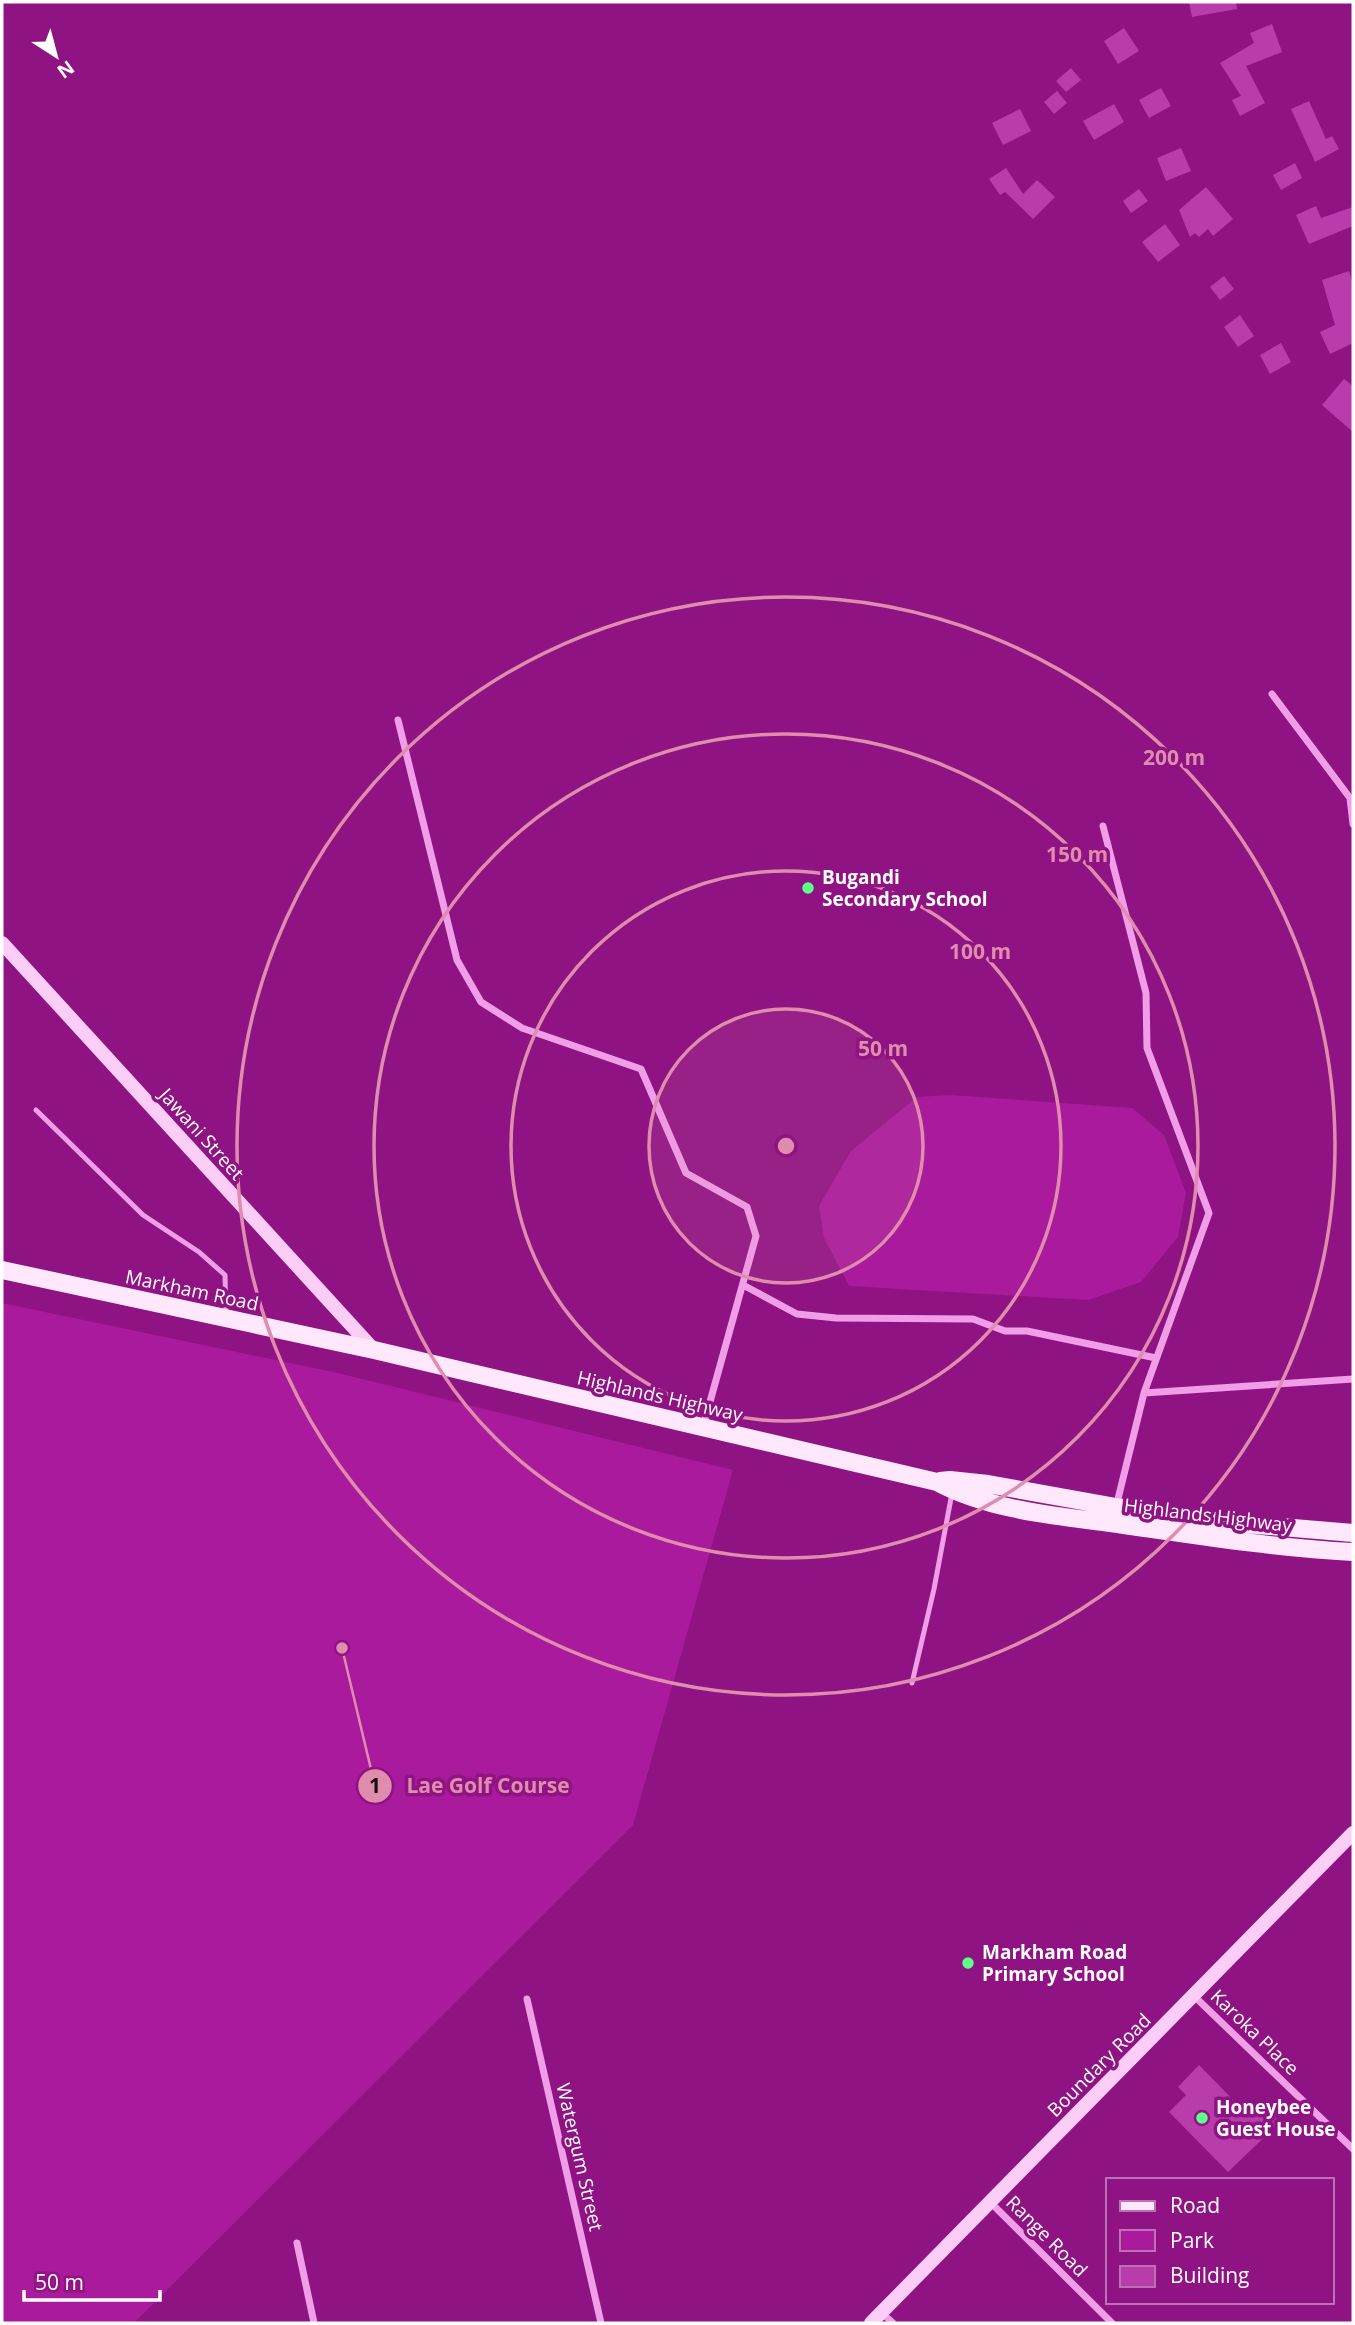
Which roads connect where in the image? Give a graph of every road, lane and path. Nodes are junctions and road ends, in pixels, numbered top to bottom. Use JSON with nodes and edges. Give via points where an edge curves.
{"nodes":[{"id":1,"x":1272,"y":694,"type":"dead end"},
{"id":2,"x":398,"y":720,"type":"dead end"},
{"id":3,"x":1353,"y":824,"type":"edge"},
{"id":4,"x":1103,"y":826,"type":"dead end"},
{"id":5,"x":2,"y":943,"type":"edge"},
{"id":6,"x":36,"y":1110,"type":"dead end"},
{"id":7,"x":2,"y":1270,"type":"edge"},
{"id":8,"x":743,"y":1285,"type":"junction"},
{"id":9,"x":226,"y":1318,"type":"junction"},
{"id":10,"x":374,"y":1350,"type":"junction"},
{"id":11,"x":1156,"y":1358,"type":"junction"},
{"id":12,"x":1353,"y":1378,"type":"edge"},
{"id":13,"x":1144,"y":1392,"type":"junction"},
{"id":14,"x":703,"y":1427,"type":"junction"},
{"id":15,"x":945,"y":1486,"type":"junction"},
{"id":16,"x":1116,"y":1507,"type":"junction"},
{"id":17,"x":1353,"y":1533,"type":"edge"},
{"id":18,"x":1353,"y":1552,"type":"edge"},
{"id":19,"x":912,"y":1683,"type":"dead end"},
{"id":20,"x":1353,"y":1833,"type":"edge"},
{"id":21,"x":1194,"y":1996,"type":"junction"},
{"id":22,"x":527,"y":1999,"type":"dead end"},
{"id":23,"x":1353,"y":2149,"type":"edge"},
{"id":24,"x":990,"y":2201,"type":"junction"},
{"id":25,"x":297,"y":2243,"type":"dead end"},
{"id":26,"x":882,"y":2312,"type":"junction"},
{"id":27,"x":314,"y":2323,"type":"edge"},
{"id":28,"x":601,"y":2323,"type":"edge"},
{"id":29,"x":871,"y":2323,"type":"edge"},
{"id":30,"x":893,"y":2323,"type":"edge"},
{"id":31,"x":1112,"y":2323,"type":"edge"}],
"edges":[{"from":1,"to":3,"type":"street","via":[[1350,798]]},
{"from":2,"to":8,"type":"street","via":[[457,960],[481,1002],[523,1028],[641,1069],[686,1173],[747,1207],[756,1236]]},
{"from":4,"to":11,"type":"street","via":[[1146,993],[1147,1048],[1209,1213]]},
{"from":5,"to":10,"type":"street","name":"Jawani Street"},
{"from":6,"to":9,"type":"lane","via":[[143,1215],[200,1252],[225,1275]]},
{"from":7,"to":9,"type":"main road","name":"Markham Road"},
{"from":8,"to":11,"type":"street","via":[[797,1314],[973,1319],[1005,1331],[1027,1331]]},
{"from":8,"to":14,"type":"street"},
{"from":9,"to":10,"type":"main road","name":"Markham Road"},
{"from":10,"to":14,"type":"main road","name":"Highlands Highway"},
{"from":11,"to":13,"type":"street"},
{"from":12,"to":13,"type":"street"},
{"from":13,"to":16,"type":"street"},
{"from":14,"to":15,"type":"main road","name":"Highlands Highway"},
{"from":15,"to":16,"type":"main road","name":"Highlands Highway","via":[[950,1480],[988,1484]]},
{"from":15,"to":18,"type":"main road","name":"Highlands Highway","via":[[989,1502],[1064,1517]]},
{"from":15,"to":19,"type":"lane","via":[[934,1589]]},
{"from":16,"to":17,"type":"main road","name":"Highlands Highway"},
{"from":20,"to":21,"type":"street","name":"Boundary Road"},
{"from":21,"to":23,"type":"street","name":"Karoka Place"},
{"from":21,"to":24,"type":"street","name":"Boundary Road"},
{"from":22,"to":28,"type":"street","name":"Watergum Street"},
{"from":24,"to":26,"type":"street","name":"Boundary Road"},
{"from":24,"to":31,"type":"street","name":"Range Road"},
{"from":25,"to":27,"type":"street"},
{"from":26,"to":29,"type":"street","name":"Boundary Road"},
{"from":26,"to":30,"type":"street"}]}
